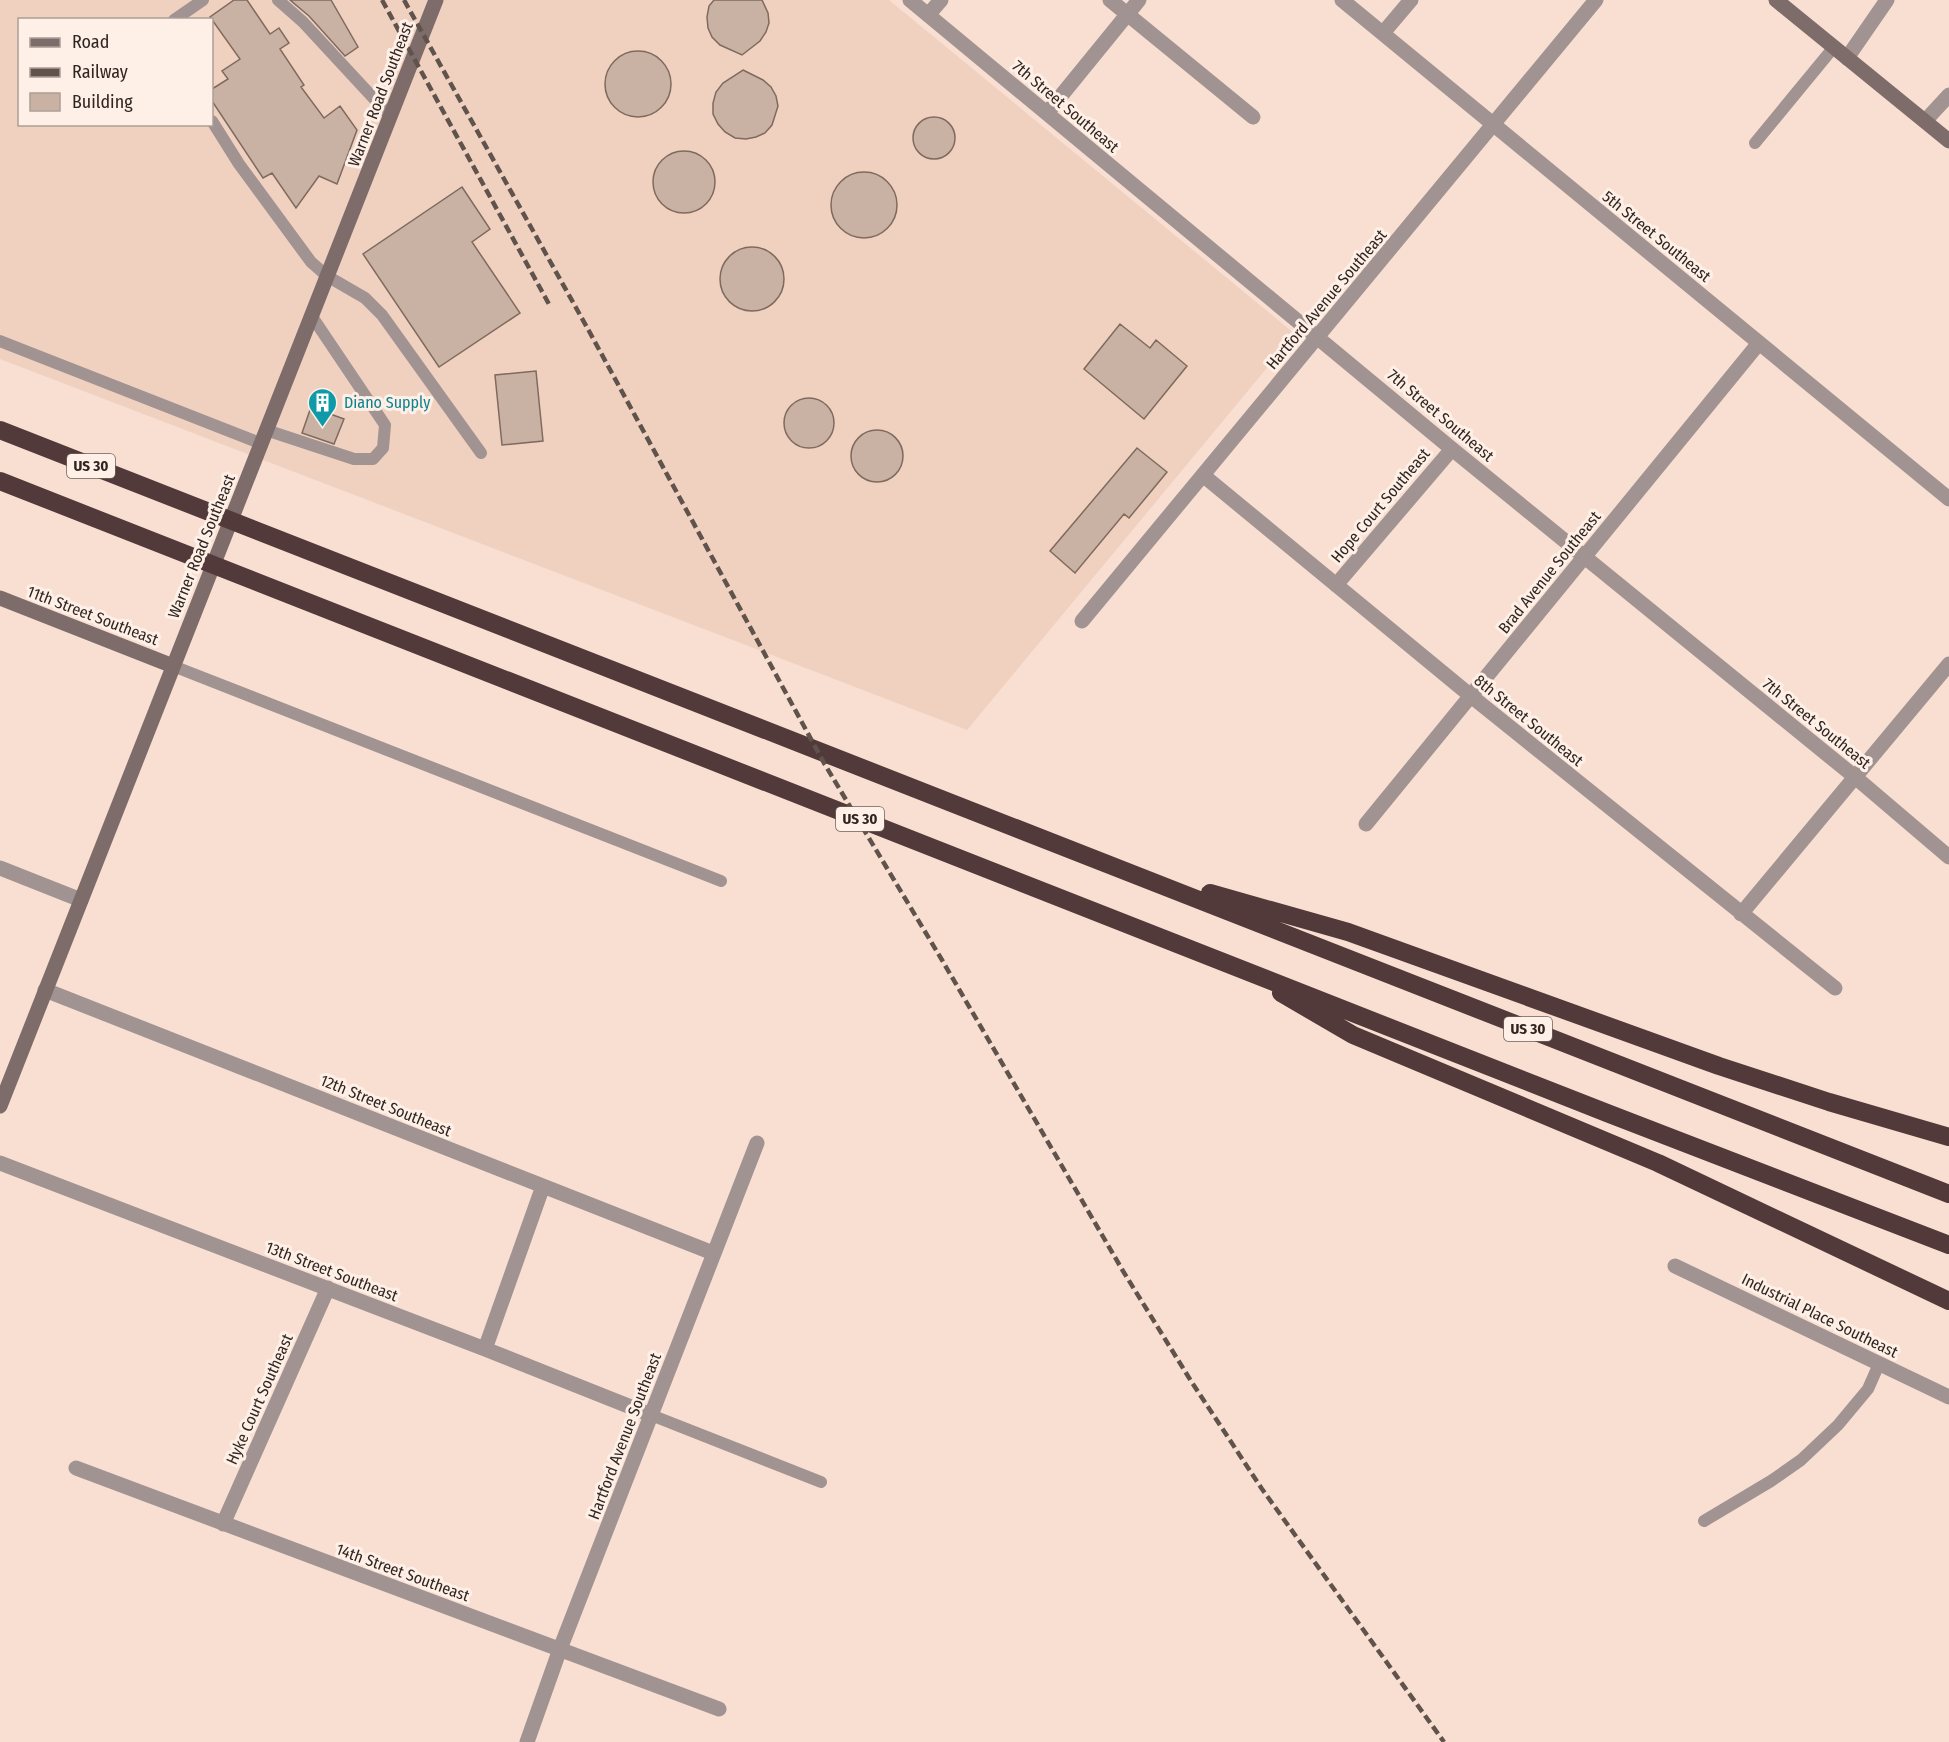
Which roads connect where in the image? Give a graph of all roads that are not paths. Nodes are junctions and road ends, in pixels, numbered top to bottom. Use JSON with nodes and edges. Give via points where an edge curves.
{"nodes":[{"id":1,"x":203,"y":0,"type":"edge"},
{"id":2,"x":278,"y":0,"type":"edge"},
{"id":3,"x":436,"y":0,"type":"edge"},
{"id":4,"x":910,"y":0,"type":"edge"},
{"id":5,"x":940,"y":0,"type":"edge"},
{"id":6,"x":1110,"y":0,"type":"edge"},
{"id":7,"x":1139,"y":0,"type":"edge"},
{"id":8,"x":1342,"y":0,"type":"edge"},
{"id":9,"x":1411,"y":0,"type":"edge"},
{"id":10,"x":1596,"y":0,"type":"edge"},
{"id":11,"x":1776,"y":0,"type":"edge"},
{"id":12,"x":1887,"y":0,"type":"edge"},
{"id":13,"x":1127,"y":14,"type":"junction"},
{"id":14,"x":928,"y":15,"type":"junction"},
{"id":15,"x":177,"y":18,"type":"edge"},
{"id":16,"x":1383,"y":33,"type":"junction"},
{"id":17,"x":1834,"y":47,"type":"junction"},
{"id":18,"x":1847,"y":58,"type":"junction"},
{"id":19,"x":1949,"y":95,"type":"edge"},
{"id":20,"x":1047,"y":113,"type":"junction"},
{"id":21,"x":390,"y":116,"type":"junction"},
{"id":22,"x":1253,"y":117,"type":"dead end"},
{"id":23,"x":1925,"y":121,"type":"junction"},
{"id":24,"x":213,"y":123,"type":"edge"},
{"id":25,"x":1494,"y":125,"type":"junction"},
{"id":26,"x":1949,"y":141,"type":"edge"},
{"id":27,"x":1755,"y":142,"type":"dead end"},
{"id":28,"x":327,"y":276,"type":"junction"},
{"id":29,"x":311,"y":315,"type":"junction"},
{"id":30,"x":1319,"y":336,"type":"junction"},
{"id":31,"x":0,"y":341,"type":"edge"},
{"id":32,"x":1759,"y":343,"type":"junction"},
{"id":33,"x":0,"y":430,"type":"edge"},
{"id":34,"x":263,"y":436,"type":"junction"},
{"id":35,"x":1452,"y":448,"type":"junction"},
{"id":36,"x":481,"y":453,"type":"dead end"},
{"id":37,"x":1204,"y":476,"type":"junction"},
{"id":38,"x":0,"y":481,"type":"edge"},
{"id":39,"x":1949,"y":499,"type":"edge"},
{"id":40,"x":1585,"y":557,"type":"junction"},
{"id":41,"x":1336,"y":585,"type":"junction"},
{"id":42,"x":0,"y":598,"type":"edge"},
{"id":43,"x":1083,"y":621,"type":"dead end"},
{"id":44,"x":1949,"y":664,"type":"edge"},
{"id":45,"x":173,"y":666,"type":"junction"},
{"id":46,"x":1471,"y":696,"type":"junction"},
{"id":47,"x":1855,"y":777,"type":"junction"},
{"id":48,"x":1366,"y":824,"type":"dead end"},
{"id":49,"x":1949,"y":857,"type":"edge"},
{"id":50,"x":1108,"y":864,"type":"junction"},
{"id":51,"x":0,"y":868,"type":"edge"},
{"id":52,"x":721,"y":881,"type":"dead end"},
{"id":53,"x":81,"y":900,"type":"junction"},
{"id":54,"x":1741,"y":914,"type":"junction"},
{"id":55,"x":1227,"y":963,"type":"junction"},
{"id":56,"x":1835,"y":988,"type":"dead end"},
{"id":57,"x":45,"y":990,"type":"junction"},
{"id":58,"x":0,"y":1106,"type":"edge"},
{"id":59,"x":1949,"y":1137,"type":"edge"},
{"id":60,"x":757,"y":1143,"type":"dead end"},
{"id":61,"x":0,"y":1163,"type":"edge"},
{"id":62,"x":543,"y":1186,"type":"junction"},
{"id":63,"x":1949,"y":1194,"type":"edge"},
{"id":64,"x":1949,"y":1245,"type":"edge"},
{"id":65,"x":713,"y":1253,"type":"junction"},
{"id":66,"x":1676,"y":1266,"type":"dead end"},
{"id":67,"x":327,"y":1288,"type":"junction"},
{"id":68,"x":1949,"y":1301,"type":"edge"},
{"id":69,"x":485,"y":1349,"type":"junction"},
{"id":70,"x":1879,"y":1364,"type":"junction"},
{"id":71,"x":1949,"y":1397,"type":"edge"},
{"id":72,"x":651,"y":1415,"type":"junction"},
{"id":73,"x":76,"y":1468,"type":"dead end"},
{"id":74,"x":821,"y":1482,"type":"dead end"},
{"id":75,"x":1704,"y":1521,"type":"dead end"},
{"id":76,"x":224,"y":1524,"type":"junction"},
{"id":77,"x":560,"y":1649,"type":"junction"},
{"id":78,"x":719,"y":1709,"type":"dead end"},
{"id":79,"x":527,"y":1742,"type":"edge"}],
"edges":[{"from":1,"to":15,"type":"lane"},
{"from":2,"to":21,"type":"lane"},
{"from":3,"to":21,"type":"street","name":"Warner Road Southeast"},
{"from":4,"to":14,"type":"street","name":"7th Street Southeast"},
{"from":5,"to":14,"type":"street"},
{"from":6,"to":13,"type":"street"},
{"from":7,"to":13,"type":"street"},
{"from":8,"to":16,"type":"street","name":"5th Street Southeast"},
{"from":9,"to":16,"type":"street"},
{"from":10,"to":25,"type":"street","name":"Hartford Avenue Southeast"},
{"from":11,"to":17,"type":"street"},
{"from":12,"to":18,"type":"street"},
{"from":13,"to":20,"type":"street"},
{"from":13,"to":22,"type":"street"},
{"from":14,"to":20,"type":"street","name":"7th Street Southeast"},
{"from":16,"to":25,"type":"street","name":"5th Street Southeast"},
{"from":17,"to":18,"type":"street"},
{"from":17,"to":27,"type":"lane"},
{"from":18,"to":23,"type":"street"},
{"from":19,"to":23,"type":"street"},
{"from":20,"to":30,"type":"street","name":"7th Street Southeast"},
{"from":21,"to":28,"type":"street","name":"Warner Road Southeast"},
{"from":23,"to":26,"type":"street"},
{"from":24,"to":28,"type":"lane","via":[[304,253]]},
{"from":25,"to":30,"type":"street","name":"Hartford Avenue Southeast"},
{"from":25,"to":32,"type":"street","name":"5th Street Southeast"},
{"from":28,"to":29,"type":"street","name":"Warner Road Southeast"},
{"from":28,"to":36,"type":"lane","via":[[365,298],[382,315]]},
{"from":29,"to":34,"type":"street","name":"Warner Road Southeast"},
{"from":29,"to":34,"type":"lane","via":[[385,425],[383,448],[373,459],[354,459]]},
{"from":30,"to":35,"type":"street","name":"7th Street Southeast"},
{"from":30,"to":37,"type":"street","name":"Hartford Avenue Southeast"},
{"from":31,"to":34,"type":"lane"},
{"from":32,"to":39,"type":"street","name":"5th Street Southeast"},
{"from":32,"to":40,"type":"street","name":"Brad Avenue Southeast"},
{"from":33,"to":50,"type":"highway","number":"US 30"},
{"from":34,"to":45,"type":"street","name":"Warner Road Southeast"},
{"from":35,"to":40,"type":"street","name":"7th Street Southeast"},
{"from":35,"to":41,"type":"street","name":"Hope Court Southeast"},
{"from":37,"to":41,"type":"street","name":"8th Street Southeast"},
{"from":37,"to":43,"type":"street","name":"Hartford Avenue Southeast"},
{"from":38,"to":55,"type":"highway","number":"US 30"},
{"from":40,"to":46,"type":"street","name":"Brad Avenue Southeast"},
{"from":40,"to":47,"type":"street","name":"7th Street Southeast"},
{"from":41,"to":46,"type":"street","name":"8th Street Southeast"},
{"from":42,"to":45,"type":"street","name":"11th Street Southeast"},
{"from":44,"to":47,"type":"street"},
{"from":45,"to":52,"type":"lane"},
{"from":45,"to":53,"type":"street","name":"Warner Road Southeast"},
{"from":46,"to":48,"type":"street","name":"Brad Avenue Southeast"},
{"from":46,"to":54,"type":"street","name":"8th Street Southeast"},
{"from":47,"to":49,"type":"street","name":"7th Street Southeast"},
{"from":47,"to":54,"type":"street"},
{"from":50,"to":59,"type":"highway","via":[[1348,932],[1719,1066]]},
{"from":50,"to":63,"type":"highway","number":"US 30"},
{"from":51,"to":53,"type":"street"},
{"from":53,"to":57,"type":"street","name":"Warner Road Southeast"},
{"from":54,"to":56,"type":"street","name":"8th Street Southeast"},
{"from":55,"to":64,"type":"highway","number":"US 30"},
{"from":55,"to":68,"type":"highway","via":[[1353,1035],[1659,1163]]},
{"from":57,"to":58,"type":"street","name":"Warner Road Southeast"},
{"from":57,"to":62,"type":"street","name":"12th Street Southeast"},
{"from":60,"to":65,"type":"street","name":"Hartford Avenue Southeast"},
{"from":61,"to":67,"type":"street","name":"13th Street Southeast"},
{"from":62,"to":65,"type":"street","name":"12th Street Southeast"},
{"from":62,"to":69,"type":"street"},
{"from":65,"to":72,"type":"street","name":"Hartford Avenue Southeast"},
{"from":66,"to":70,"type":"street","name":"Industrial Place Southeast"},
{"from":67,"to":69,"type":"street","name":"13th Street Southeast"},
{"from":67,"to":76,"type":"street","name":"Hyke Court Southeast"},
{"from":69,"to":72,"type":"street","name":"13th Street Southeast"},
{"from":70,"to":71,"type":"street","name":"Industrial Place Southeast"},
{"from":70,"to":75,"type":"lane","via":[[1868,1389],[1839,1425],[1801,1460]]},
{"from":72,"to":74,"type":"lane"},
{"from":72,"to":77,"type":"street","name":"Hartford Avenue Southeast"},
{"from":73,"to":76,"type":"street","name":"14th Street Southeast"},
{"from":76,"to":77,"type":"street","name":"14th Street Southeast"},
{"from":77,"to":78,"type":"street","name":"14th Street Southeast"},
{"from":77,"to":79,"type":"street","name":"Hartford Avenue Southeast"}]}
